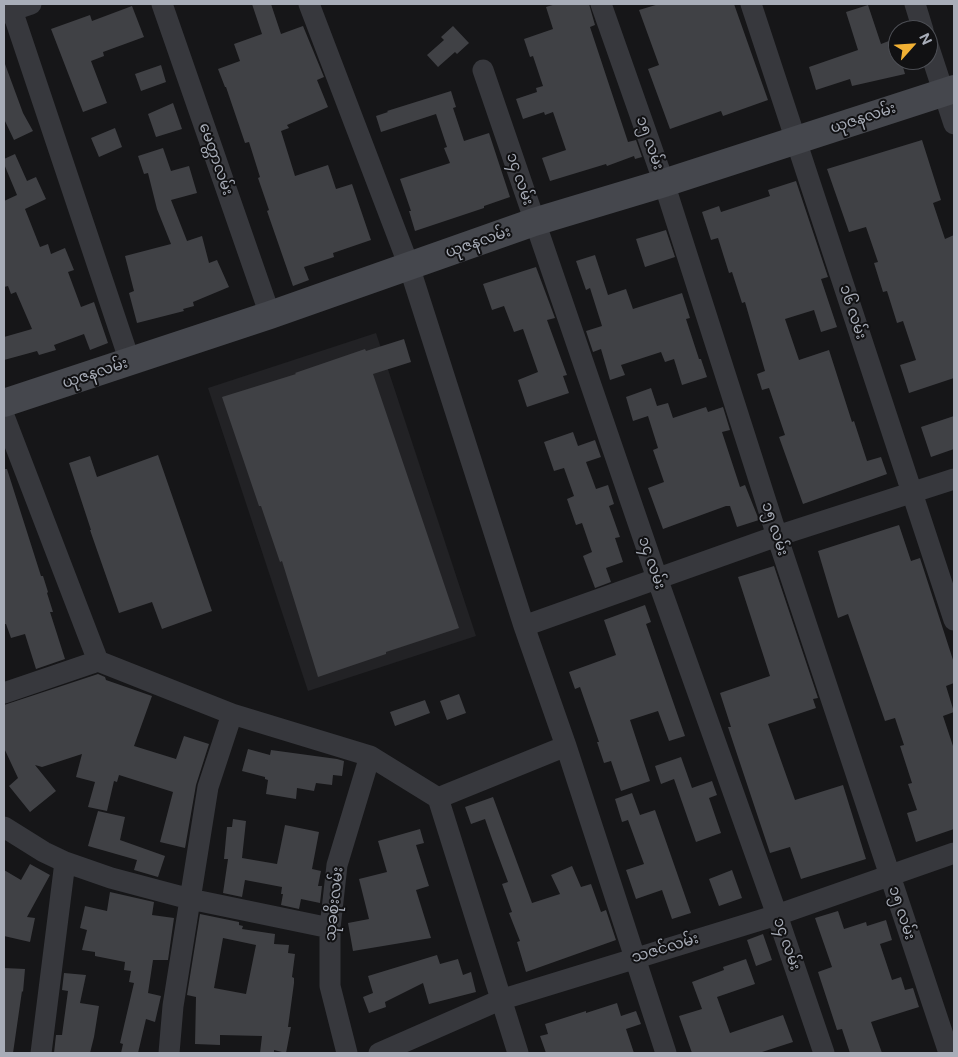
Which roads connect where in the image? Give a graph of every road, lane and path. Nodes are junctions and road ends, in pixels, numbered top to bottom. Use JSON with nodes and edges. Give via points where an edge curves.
{"nodes":[{"id":1,"x":162,"y":4,"type":"edge"},
{"id":2,"x":309,"y":4,"type":"edge"},
{"id":3,"x":602,"y":4,"type":"edge"},
{"id":4,"x":751,"y":4,"type":"edge"},
{"id":5,"x":915,"y":4,"type":"edge"},
{"id":6,"x":14,"y":8,"type":"edge"},
{"id":7,"x":920,"y":20,"type":"edge"},
{"id":8,"x":938,"y":67,"type":"edge"},
{"id":9,"x":483,"y":70,"type":"dead end"},
{"id":10,"x":949,"y":91,"type":"edge"},
{"id":11,"x":954,"y":124,"type":"edge"},
{"id":12,"x":796,"y":140,"type":"junction"},
{"id":13,"x":664,"y":183,"type":"junction"},
{"id":14,"x":534,"y":222,"type":"junction"},
{"id":15,"x":409,"y":266,"type":"junction"},
{"id":16,"x":270,"y":314,"type":"junction"},
{"id":17,"x":130,"y":362,"type":"junction"},
{"id":18,"x":4,"y":403,"type":"edge"},
{"id":19,"x":4,"y":416,"type":"edge"},
{"id":20,"x":954,"y":479,"type":"edge"},
{"id":21,"x":913,"y":492,"type":"junction"},
{"id":22,"x":777,"y":536,"type":"junction"},
{"id":23,"x":656,"y":578,"type":"junction"},
{"id":24,"x":954,"y":620,"type":"edge"},
{"id":25,"x":524,"y":626,"type":"junction"},
{"id":26,"x":98,"y":661,"type":"junction"},
{"id":27,"x":4,"y":693,"type":"edge"},
{"id":28,"x":232,"y":714,"type":"junction"},
{"id":29,"x":566,"y":746,"type":"junction"},
{"id":30,"x":370,"y":756,"type":"junction"},
{"id":31,"x":438,"y":798,"type":"junction"},
{"id":32,"x":4,"y":827,"type":"edge"},
{"id":33,"x":954,"y":854,"type":"edge"},
{"id":34,"x":64,"y":862,"type":"junction"},
{"id":35,"x":890,"y":876,"type":"junction"},
{"id":36,"x":190,"y":899,"type":"junction"},
{"id":37,"x":777,"y":914,"type":"junction"},
{"id":38,"x":330,"y":928,"type":"junction"},
{"id":39,"x":635,"y":957,"type":"junction"},
{"id":40,"x":500,"y":1000,"type":"junction"},
{"id":41,"x":41,"y":1053,"type":"edge"},
{"id":42,"x":169,"y":1053,"type":"edge"},
{"id":43,"x":348,"y":1053,"type":"edge"},
{"id":44,"x":379,"y":1053,"type":"edge"},
{"id":45,"x":518,"y":1053,"type":"edge"},
{"id":46,"x":666,"y":1053,"type":"edge"},
{"id":47,"x":824,"y":1053,"type":"edge"},
{"id":48,"x":949,"y":1053,"type":"edge"}],
"edges":[{"from":1,"to":16,"type":"street","name":"မေတ္တာလမ်း"},
{"from":2,"to":15,"type":"street"},
{"from":3,"to":13,"type":"street","name":"၁၅ လမ်း"},
{"from":4,"to":12,"type":"street","name":"၁၆ လမ်း"},
{"from":5,"to":7,"type":"street"},
{"from":6,"to":17,"type":"street"},
{"from":8,"to":10,"type":"street"},
{"from":9,"to":14,"type":"street","name":"၁၄ လမ်း"},
{"from":10,"to":11,"type":"street"},
{"from":10,"to":12,"type":"street","name":"ယုဇနလမ်း"},
{"from":12,"to":13,"type":"street","name":"ယုဇနလမ်း"},
{"from":12,"to":21,"type":"street","name":"၁၆ လမ်း"},
{"from":13,"to":14,"type":"street","name":"ယုဇနလမ်း"},
{"from":13,"to":22,"type":"street","name":"၁၅ လမ်း"},
{"from":14,"to":15,"type":"street","name":"ယုဇနလမ်း"},
{"from":14,"to":23,"type":"street","name":"၁၄ လမ်း"},
{"from":15,"to":16,"type":"street","name":"ယုဇနလမ်း"},
{"from":15,"to":25,"type":"street"},
{"from":16,"to":17,"type":"street","name":"ယုဇနလမ်း"},
{"from":17,"to":18,"type":"street","name":"ယုဇနလမ်း"},
{"from":19,"to":26,"type":"street"},
{"from":20,"to":21,"type":"street"},
{"from":21,"to":22,"type":"street"},
{"from":21,"to":24,"type":"street","name":"၁၆ လမ်း"},
{"from":22,"to":23,"type":"street"},
{"from":22,"to":35,"type":"street","name":"၁၅ လမ်း"},
{"from":23,"to":25,"type":"street"},
{"from":23,"to":37,"type":"street","name":"၁၄ လမ်း"},
{"from":25,"to":29,"type":"street"},
{"from":26,"to":27,"type":"street"},
{"from":26,"to":28,"type":"street"},
{"from":28,"to":30,"type":"street"},
{"from":28,"to":36,"type":"street","via":[[208,787]]},
{"from":29,"to":31,"type":"street"},
{"from":29,"to":39,"type":"street"},
{"from":30,"to":31,"type":"street"},
{"from":30,"to":38,"type":"street","name":"သုခစိုးလမ်း","via":[[337,865]]},
{"from":31,"to":40,"type":"street"},
{"from":32,"to":34,"type":"street"},
{"from":33,"to":35,"type":"street","name":"သဇင်လမ်း"},
{"from":34,"to":36,"type":"street"},
{"from":34,"to":41,"type":"street"},
{"from":35,"to":37,"type":"street","name":"သဇင်လမ်း"},
{"from":35,"to":48,"type":"street","name":"၁၅ လမ်း"},
{"from":36,"to":38,"type":"street"},
{"from":36,"to":42,"type":"street"},
{"from":37,"to":39,"type":"street","name":"သဇင်လမ်း"},
{"from":37,"to":47,"type":"street","name":"၁၄ လမ်း"},
{"from":38,"to":43,"type":"street","name":"သုခစိုးလမ်း","via":[[330,986]]},
{"from":39,"to":40,"type":"street","name":"သဇင်လမ်း"},
{"from":39,"to":46,"type":"street"},
{"from":40,"to":44,"type":"street","name":"သဇင်လမ်း"},
{"from":40,"to":45,"type":"street"}]}
